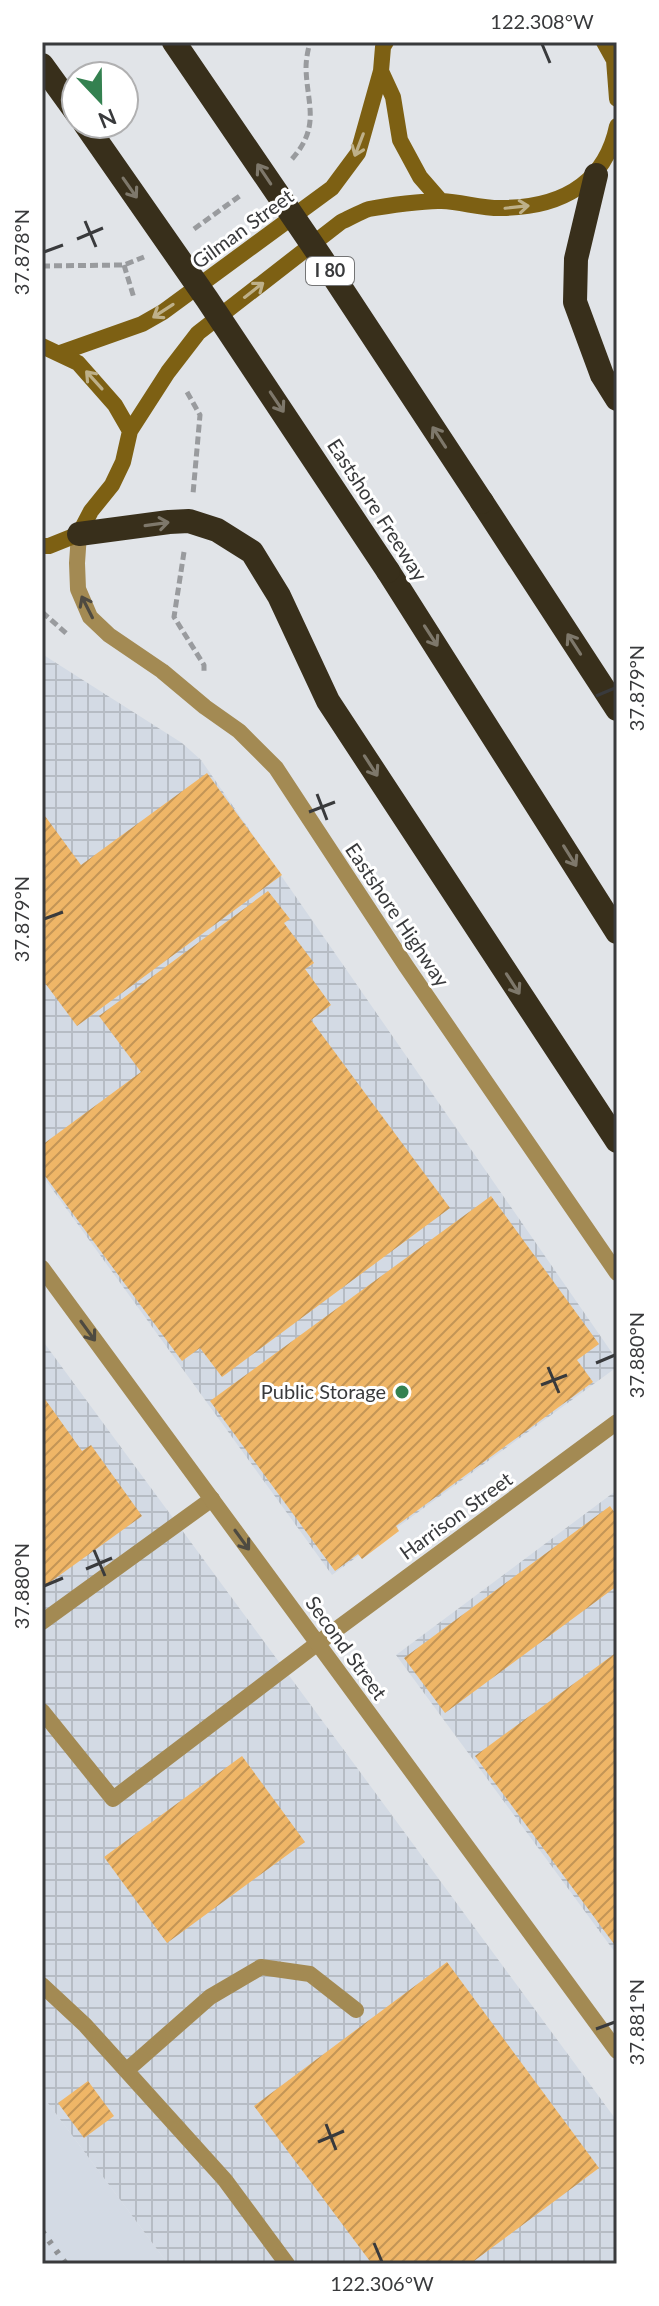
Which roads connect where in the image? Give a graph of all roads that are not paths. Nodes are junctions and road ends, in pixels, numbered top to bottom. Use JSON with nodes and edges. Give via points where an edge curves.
{"nodes":[{"id":1,"x":174,"y":42,"type":"edge"},
{"id":2,"x":386,"y":42,"type":"edge"},
{"id":3,"x":604,"y":42,"type":"edge"},
{"id":4,"x":616,"y":57,"type":"edge"},
{"id":5,"x":42,"y":65,"type":"edge"},
{"id":6,"x":381,"y":71,"type":"junction"},
{"id":7,"x":60,"y":90,"type":"edge"},
{"id":8,"x":617,"y":99,"type":"edge"},
{"id":9,"x":617,"y":126,"type":"edge"},
{"id":10,"x":96,"y":140,"type":"edge"},
{"id":11,"x":596,"y":175,"type":"junction"},
{"id":12,"x":440,"y":200,"type":"junction"},
{"id":13,"x":42,"y":346,"type":"edge"},
{"id":14,"x":60,"y":353,"type":"junction"},
{"id":15,"x":617,"y":399,"type":"edge"},
{"id":16,"x":130,"y":431,"type":"junction"},
{"id":17,"x":79,"y":534,"type":"junction"},
{"id":18,"x":42,"y":546,"type":"edge"},
{"id":19,"x":617,"y":709,"type":"edge"},
{"id":20,"x":617,"y":932,"type":"edge"},
{"id":21,"x":617,"y":1141,"type":"edge"},
{"id":22,"x":42,"y":1268,"type":"edge"},
{"id":23,"x":617,"y":1273,"type":"edge"},
{"id":24,"x":617,"y":1422,"type":"edge"},
{"id":25,"x":212,"y":1499,"type":"junction"},
{"id":26,"x":42,"y":1622,"type":"edge"},
{"id":27,"x":318,"y":1643,"type":"junction"},
{"id":28,"x":42,"y":1711,"type":"edge"},
{"id":29,"x":42,"y":1985,"type":"edge"},
{"id":30,"x":356,"y":2010,"type":"dead end"},
{"id":31,"x":617,"y":2051,"type":"edge"},
{"id":32,"x":127,"y":2070,"type":"junction"},
{"id":33,"x":287,"y":2264,"type":"edge"}],
"edges":[{"from":19,"to":1,"type":"highway","number":"I 80","one_way":true,"bridge":true},
{"from":2,"to":6,"type":"main road","name":"Gilman Street"},
{"from":3,"to":4,"type":"main road"},
{"from":4,"to":8,"type":"main road"},
{"from":5,"to":7,"type":"highway"},
{"from":6,"to":12,"type":"main road","via":[[393,97],[400,140]]},
{"from":6,"to":14,"type":"main road","name":"Gilman Street","one_way":true,"via":[[358,153],[332,188],[163,312]]},
{"from":9,"to":11,"type":"main road","via":[[613,147]]},
{"from":10,"to":20,"type":"highway","name":"Eastshore Freeway","one_way":true,"bridge":true,"via":[[388,571]]},
{"from":12,"to":11,"type":"main road","one_way":true,"via":[[501,208],[533,205],[564,196]]},
{"from":11,"to":15,"type":"highway","via":[[576,259],[575,302],[602,375]]},
{"from":16,"to":12,"type":"main road","one_way":true,"via":[[198,333],[341,222],[368,210]]},
{"from":13,"to":14,"type":"main road"},
{"from":16,"to":14,"type":"main road","one_way":true,"via":[[97,383]]},
{"from":16,"to":17,"type":"main road","via":[[112,485]]},
{"from":17,"to":18,"type":"main road"},
{"from":17,"to":21,"type":"highway","one_way":true,"via":[[189,521],[217,530],[252,552],[279,596],[328,701]]},
{"from":23,"to":17,"type":"street","name":"Eastshore Highway","one_way":true,"via":[[276,768],[239,731],[90,617],[78,589]]},
{"from":22,"to":25,"type":"street","name":"Second Street","one_way":true},
{"from":24,"to":27,"type":"street","name":"Harrison Street"},
{"from":25,"to":26,"type":"street"},
{"from":25,"to":27,"type":"street","name":"Second Street","one_way":true},
{"from":27,"to":28,"type":"street","name":"Harrison Street","via":[[113,1799]]},
{"from":27,"to":31,"type":"street","name":"Second Street"},
{"from":29,"to":32,"type":"street"},
{"from":30,"to":32,"type":"street","via":[[310,1974],[261,1967],[210,1997]]},
{"from":32,"to":33,"type":"street","via":[[225,2180]]}]}
